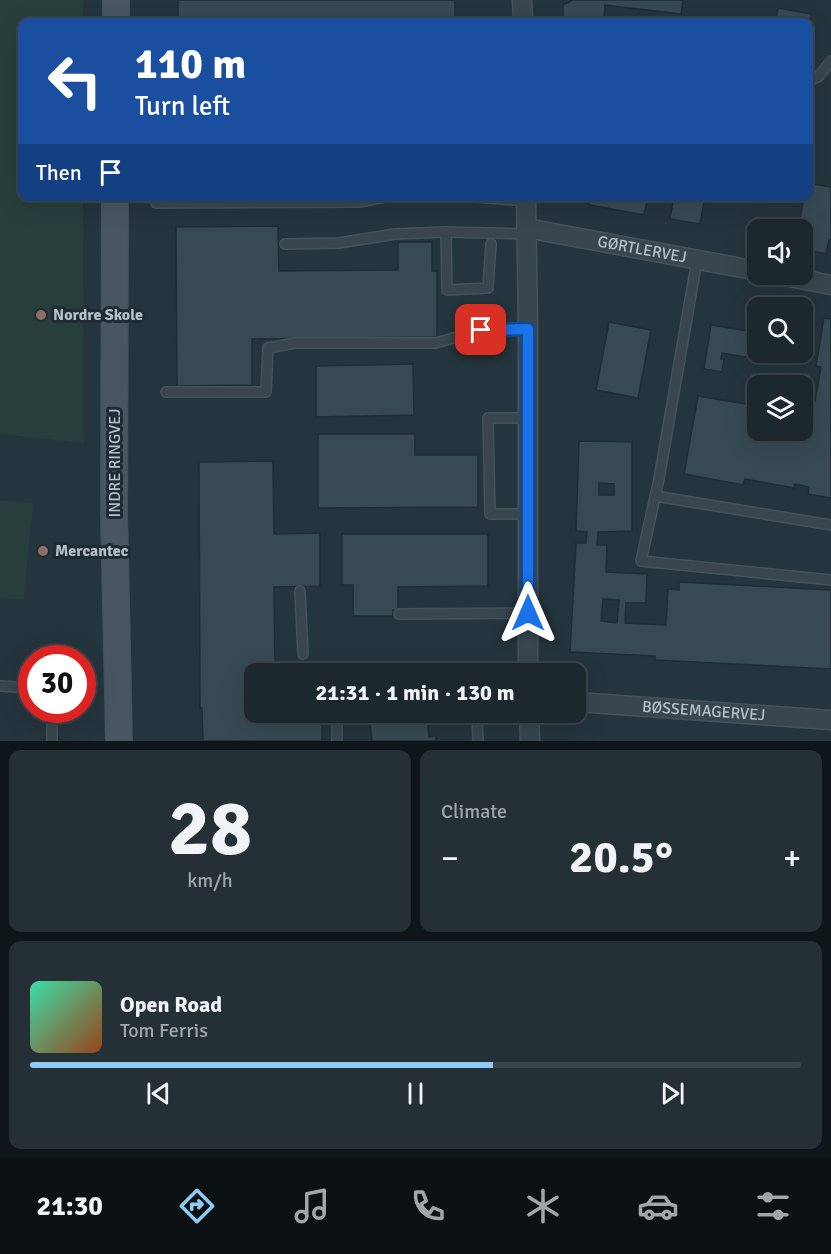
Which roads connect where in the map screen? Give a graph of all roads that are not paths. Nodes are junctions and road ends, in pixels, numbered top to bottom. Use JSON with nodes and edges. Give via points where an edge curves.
{"nodes":[{"id":1,"x":116,"y":0,"type":"edge"},
{"id":2,"x":522,"y":0,"type":"edge"},
{"id":3,"x":116,"y":18,"type":"edge"},
{"id":4,"x":523,"y":18,"type":"edge"},
{"id":5,"x":831,"y":61,"type":"edge"},
{"id":6,"x":813,"y":79,"type":"edge"},
{"id":7,"x":116,"y":201,"type":"edge"},
{"id":8,"x":365,"y":201,"type":"edge"},
{"id":9,"x":526,"y":201,"type":"edge"},
{"id":10,"x":156,"y":203,"type":"dead end"},
{"id":11,"x":526,"y":231,"type":"junction"},
{"id":12,"x":446,"y":232,"type":"junction"},
{"id":13,"x":285,"y":244,"type":"dead end"},
{"id":14,"x":491,"y":244,"type":"dead end"},
{"id":15,"x":697,"y":260,"type":"junction"},
{"id":16,"x":747,"y":269,"type":"edge"},
{"id":17,"x":813,"y":282,"type":"edge"},
{"id":18,"x":831,"y":285,"type":"edge"},
{"id":19,"x":528,"y":329,"type":"junction"},
{"id":20,"x":166,"y":392,"type":"dead end"},
{"id":21,"x":528,"y":418,"type":"junction"},
{"id":22,"x":655,"y":496,"type":"junction"},
{"id":23,"x":528,"y":514,"type":"junction"},
{"id":24,"x":831,"y":525,"type":"edge"},
{"id":25,"x":831,"y":580,"type":"edge"},
{"id":26,"x":300,"y":591,"type":"dead end"},
{"id":27,"x":528,"y":613,"type":"junction"},
{"id":28,"x":399,"y":614,"type":"dead end"},
{"id":29,"x":303,"y":654,"type":"dead end"},
{"id":30,"x":528,"y":663,"type":"edge"},
{"id":31,"x":0,"y":686,"type":"edge"},
{"id":32,"x":18,"y":687,"type":"edge"},
{"id":33,"x":586,"y":703,"type":"edge"},
{"id":34,"x":831,"y":720,"type":"edge"},
{"id":35,"x":52,"y":723,"type":"edge"},
{"id":36,"x":337,"y":723,"type":"edge"},
{"id":37,"x":477,"y":723,"type":"edge"},
{"id":38,"x":529,"y":723,"type":"edge"},
{"id":39,"x":120,"y":737,"type":"edge"},
{"id":40,"x":52,"y":741,"type":"edge"},
{"id":41,"x":337,"y":741,"type":"edge"},
{"id":42,"x":478,"y":741,"type":"edge"},
{"id":43,"x":530,"y":741,"type":"edge"}],
"edges":[{"from":1,"to":3,"type":"street"},
{"from":2,"to":4,"type":"street"},
{"from":5,"to":6,"type":"lane"},
{"from":7,"to":39,"type":"street","name":"INDRE RINGVEJ","via":[[114,512]]},
{"from":8,"to":10,"type":"lane"},
{"from":9,"to":11,"type":"street"},
{"from":11,"to":12,"type":"lane"},
{"from":11,"to":15,"type":"street","name":"GØRTLERVEJ"},
{"from":11,"to":19,"type":"street"},
{"from":12,"to":13,"type":"lane","via":[[395,234],[339,243]]},
{"from":12,"to":14,"type":"lane","via":[[447,290],[488,288]]},
{"from":15,"to":16,"type":"street","name":"GØRTLERVEJ"},
{"from":15,"to":22,"type":"lane"},
{"from":17,"to":18,"type":"street"},
{"from":19,"to":20,"type":"lane","via":[[481,330],[436,343],[295,343],[268,348],[266,392]]},
{"from":19,"to":21,"type":"street"},
{"from":21,"to":23,"type":"street"},
{"from":21,"to":23,"type":"lane","via":[[488,418],[490,514]]},
{"from":22,"to":24,"type":"lane"},
{"from":22,"to":25,"type":"lane","via":[[641,561]]},
{"from":23,"to":27,"type":"street"},
{"from":26,"to":29,"type":"lane"},
{"from":27,"to":28,"type":"lane"},
{"from":27,"to":30,"type":"street"},
{"from":31,"to":32,"type":"lane"},
{"from":33,"to":34,"type":"street","name":"BØSSEMAGERVEJ"},
{"from":35,"to":40,"type":"lane"},
{"from":36,"to":41,"type":"lane"},
{"from":37,"to":42,"type":"lane"},
{"from":38,"to":43,"type":"street"}]}
